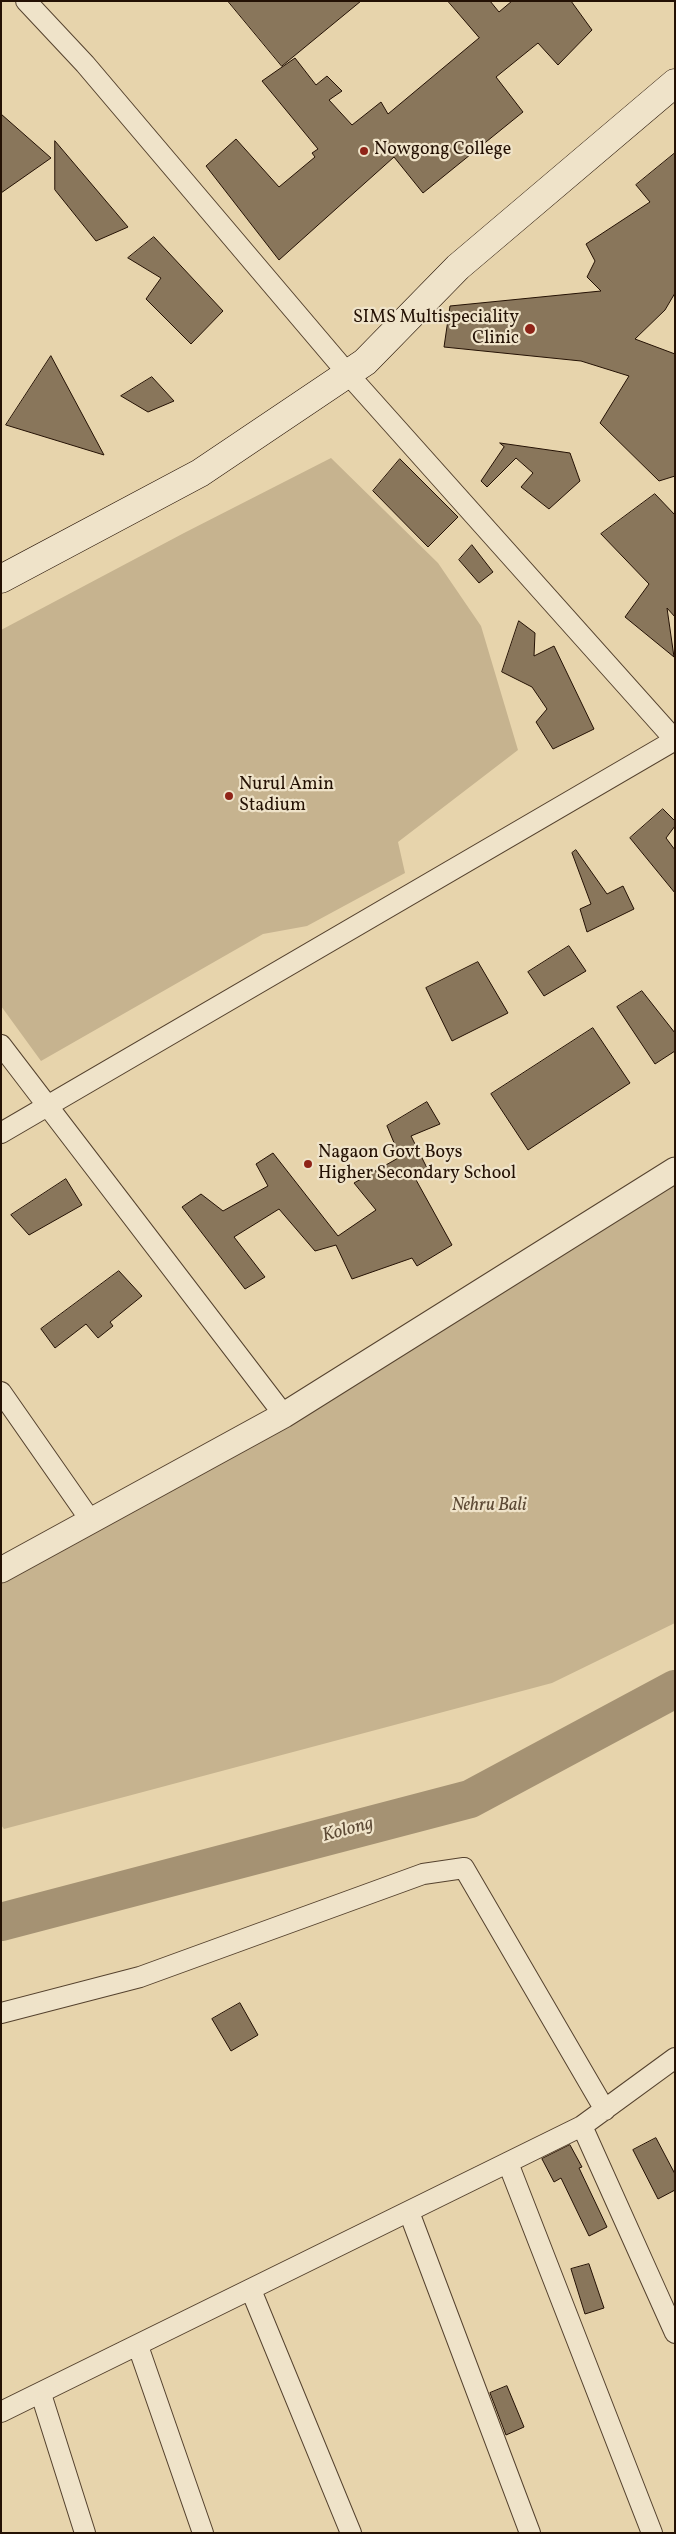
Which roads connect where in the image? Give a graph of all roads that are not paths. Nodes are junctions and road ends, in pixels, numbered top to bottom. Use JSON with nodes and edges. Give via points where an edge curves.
{"nodes":[{"id":1,"x":26,"y":1,"type":"edge"},
{"id":2,"x":675,"y":83,"type":"edge"},
{"id":3,"x":348,"y":374,"type":"junction"},
{"id":4,"x":1,"y":579,"type":"edge"},
{"id":5,"x":675,"y":740,"type":"edge"},
{"id":6,"x":1,"y":1045,"type":"edge"},
{"id":7,"x":48,"y":1105,"type":"junction"},
{"id":8,"x":1,"y":1133,"type":"edge"},
{"id":9,"x":675,"y":1170,"type":"edge"},
{"id":10,"x":1,"y":1392,"type":"edge"},
{"id":11,"x":284,"y":1415,"type":"junction"},
{"id":12,"x":91,"y":1521,"type":"junction"},
{"id":13,"x":1,"y":1570,"type":"edge"},
{"id":14,"x":1,"y":2013,"type":"edge"},
{"id":15,"x":675,"y":2058,"type":"edge"},
{"id":16,"x":605,"y":2110,"type":"junction"},
{"id":17,"x":582,"y":2126,"type":"junction"},
{"id":18,"x":508,"y":2163,"type":"junction"},
{"id":19,"x":409,"y":2212,"type":"junction"},
{"id":20,"x":251,"y":2290,"type":"junction"},
{"id":21,"x":675,"y":2333,"type":"edge"},
{"id":22,"x":138,"y":2346,"type":"junction"},
{"id":23,"x":41,"y":2394,"type":"junction"},
{"id":24,"x":1,"y":2412,"type":"edge"},
{"id":25,"x":85,"y":2533,"type":"edge"},
{"id":26,"x":203,"y":2533,"type":"edge"},
{"id":27,"x":351,"y":2533,"type":"edge"},
{"id":28,"x":530,"y":2533,"type":"edge"},
{"id":29,"x":652,"y":2533,"type":"edge"}],
"edges":[{"from":1,"to":3,"type":"street","via":[[85,64]]},
{"from":2,"to":3,"type":"main road","via":[[458,267],[365,362]]},
{"from":3,"to":4,"type":"main road","via":[[200,473]]},
{"from":3,"to":5,"type":"street"},
{"from":5,"to":7,"type":"street"},
{"from":6,"to":7,"type":"street"},
{"from":7,"to":8,"type":"street"},
{"from":7,"to":11,"type":"street"},
{"from":9,"to":11,"type":"street"},
{"from":10,"to":12,"type":"street"},
{"from":11,"to":12,"type":"street"},
{"from":12,"to":13,"type":"street"},
{"from":14,"to":16,"type":"street","via":[[140,1977],[423,1874],[464,1868]]},
{"from":15,"to":16,"type":"street"},
{"from":16,"to":17,"type":"street"},
{"from":17,"to":18,"type":"street"},
{"from":17,"to":21,"type":"street"},
{"from":18,"to":19,"type":"street"},
{"from":18,"to":29,"type":"street"},
{"from":19,"to":20,"type":"street"},
{"from":19,"to":28,"type":"street"},
{"from":20,"to":22,"type":"street"},
{"from":20,"to":27,"type":"street"},
{"from":22,"to":23,"type":"street"},
{"from":22,"to":26,"type":"street"},
{"from":23,"to":24,"type":"street"},
{"from":23,"to":25,"type":"street"}]}
